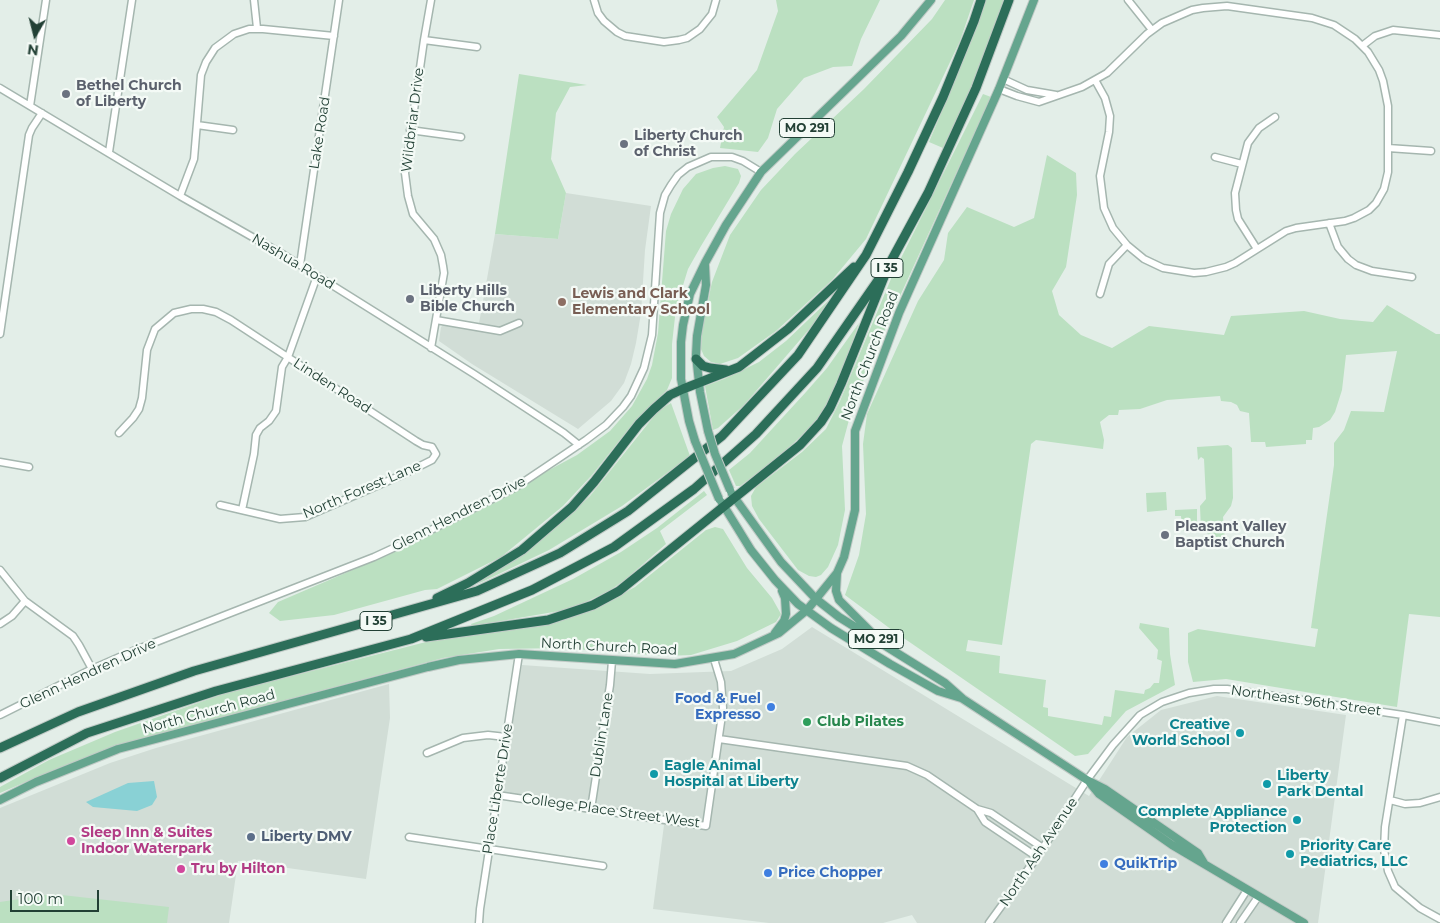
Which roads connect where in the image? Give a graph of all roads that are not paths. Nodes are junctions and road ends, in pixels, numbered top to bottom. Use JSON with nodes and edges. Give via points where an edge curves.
{"nodes":[{"id":1,"x":46,"y":0,"type":"edge"},
{"id":2,"x":132,"y":0,"type":"edge"},
{"id":3,"x":254,"y":0,"type":"edge"},
{"id":4,"x":340,"y":0,"type":"edge"},
{"id":5,"x":431,"y":0,"type":"edge"},
{"id":6,"x":594,"y":0,"type":"edge"},
{"id":7,"x":716,"y":0,"type":"edge"},
{"id":8,"x":931,"y":0,"type":"edge"},
{"id":9,"x":981,"y":0,"type":"edge"},
{"id":10,"x":1010,"y":0,"type":"edge"},
{"id":11,"x":1034,"y":0,"type":"edge"},
{"id":12,"x":1128,"y":0,"type":"edge"},
{"id":13,"x":257,"y":28,"type":"junction"},
{"id":14,"x":1152,"y":30,"type":"junction"},
{"id":15,"x":1440,"y":35,"type":"edge"},
{"id":16,"x":334,"y":36,"type":"junction"},
{"id":17,"x":424,"y":40,"type":"junction"},
{"id":18,"x":1362,"y":46,"type":"junction"},
{"id":19,"x":477,"y":47,"type":"dead end"},
{"id":20,"x":1003,"y":79,"type":"junction"},
{"id":21,"x":1096,"y":80,"type":"junction"},
{"id":22,"x":0,"y":88,"type":"edge"},
{"id":23,"x":1000,"y":89,"type":"junction"},
{"id":24,"x":1057,"y":95,"type":"junction"},
{"id":25,"x":30,"y":106,"type":"junction"},
{"id":26,"x":42,"y":113,"type":"junction"},
{"id":27,"x":1275,"y":117,"type":"dead end"},
{"id":28,"x":196,"y":125,"type":"junction"},
{"id":29,"x":233,"y":130,"type":"dead end"},
{"id":30,"x":410,"y":130,"type":"junction"},
{"id":31,"x":460,"y":137,"type":"dead end"},
{"id":32,"x":1388,"y":148,"type":"junction"},
{"id":33,"x":1431,"y":151,"type":"dead end"},
{"id":34,"x":109,"y":152,"type":"junction"},
{"id":35,"x":1215,"y":157,"type":"dead end"},
{"id":36,"x":1242,"y":164,"type":"junction"},
{"id":37,"x":761,"y":172,"type":"junction"},
{"id":38,"x":180,"y":196,"type":"junction"},
{"id":39,"x":1329,"y":223,"type":"junction"},
{"id":40,"x":1126,"y":245,"type":"junction"},
{"id":41,"x":1257,"y":249,"type":"junction"},
{"id":42,"x":866,"y":255,"type":"junction"},
{"id":43,"x":705,"y":263,"type":"junction"},
{"id":44,"x":890,"y":263,"type":"junction"},
{"id":45,"x":300,"y":265,"type":"junction"},
{"id":46,"x":317,"y":276,"type":"junction"},
{"id":47,"x":1412,"y":277,"type":"dead end"},
{"id":48,"x":1100,"y":294,"type":"dead end"},
{"id":49,"x":436,"y":320,"type":"junction"},
{"id":50,"x":519,"y":323,"type":"dead end"},
{"id":51,"x":0,"y":334,"type":"edge"},
{"id":52,"x":431,"y":348,"type":"junction"},
{"id":53,"x":288,"y":357,"type":"junction"},
{"id":54,"x":696,"y":359,"type":"junction"},
{"id":55,"x":731,"y":370,"type":"junction"},
{"id":56,"x":699,"y":382,"type":"junction"},
{"id":57,"x":682,"y":389,"type":"junction"},
{"id":58,"x":119,"y":433,"type":"dead end"},
{"id":59,"x":579,"y":445,"type":"junction"},
{"id":60,"x":435,"y":449,"type":"joint"},
{"id":61,"x":0,"y":462,"type":"edge"},
{"id":62,"x":29,"y":467,"type":"dead end"},
{"id":63,"x":732,"y":493,"type":"junction"},
{"id":64,"x":722,"y":503,"type":"junction"},
{"id":65,"x":220,"y":505,"type":"dead end"},
{"id":66,"x":242,"y":510,"type":"junction"},
{"id":67,"x":0,"y":570,"type":"edge"},
{"id":68,"x":836,"y":572,"type":"junction"},
{"id":69,"x":779,"y":584,"type":"junction"},
{"id":70,"x":816,"y":599,"type":"junction"},
{"id":71,"x":25,"y":601,"type":"junction"},
{"id":72,"x":415,"y":609,"type":"junction"},
{"id":73,"x":807,"y":610,"type":"junction"},
{"id":74,"x":0,"y":624,"type":"edge"},
{"id":75,"x":772,"y":636,"type":"junction"},
{"id":76,"x":411,"y":639,"type":"junction"},
{"id":77,"x":879,"y":641,"type":"junction"},
{"id":78,"x":519,"y":654,"type":"junction"},
{"id":79,"x":714,"y":658,"type":"junction"},
{"id":80,"x":612,"y":661,"type":"junction"},
{"id":81,"x":92,"y":670,"type":"junction"},
{"id":82,"x":963,"y":699,"type":"junction"},
{"id":83,"x":1403,"y":715,"type":"junction"},
{"id":84,"x":0,"y":716,"type":"edge"},
{"id":85,"x":1440,"y":722,"type":"edge"},
{"id":86,"x":506,"y":737,"type":"junction"},
{"id":87,"x":719,"y":739,"type":"junction"},
{"id":88,"x":0,"y":748,"type":"edge"},
{"id":89,"x":427,"y":753,"type":"dead end"},
{"id":90,"x":0,"y":778,"type":"edge"},
{"id":91,"x":1087,"y":780,"type":"junction"},
{"id":92,"x":497,"y":795,"type":"junction"},
{"id":93,"x":1440,"y":797,"type":"edge"},
{"id":94,"x":0,"y":800,"type":"edge"},
{"id":95,"x":1390,"y":800,"type":"junction"},
{"id":96,"x":591,"y":809,"type":"junction"},
{"id":97,"x":977,"y":809,"type":"junction"},
{"id":98,"x":409,"y":837,"type":"dead end"},
{"id":99,"x":1043,"y":848,"type":"junction"},
{"id":100,"x":489,"y":850,"type":"junction"},
{"id":101,"x":1037,"y":857,"type":"junction"},
{"id":102,"x":603,"y":866,"type":"dead end"},
{"id":103,"x":1247,"y":890,"type":"junction"},
{"id":104,"x":1258,"y":897,"type":"junction"},
{"id":105,"x":1440,"y":919,"type":"edge"},
{"id":106,"x":479,"y":923,"type":"edge"},
{"id":107,"x":988,"y":923,"type":"edge"},
{"id":108,"x":1226,"y":923,"type":"edge"},
{"id":109,"x":1240,"y":923,"type":"edge"},
{"id":110,"x":1304,"y":923,"type":"edge"}],
"edges":[{"from":1,"to":25,"type":"street"},
{"from":2,"to":34,"type":"street"},
{"from":3,"to":13,"type":"street"},
{"from":4,"to":16,"type":"street","name":"Lake Road"},
{"from":5,"to":17,"type":"street","name":"Wildbriar Drive"},
{"from":6,"to":7,"type":"street","via":[[598,13],[617,32],[633,38],[664,42],[687,38],[700,29],[712,14]]},
{"from":8,"to":37,"type":"main road","number":"MO 291","via":[[901,36]]},
{"from":9,"to":42,"type":"highway","number":"I 35","via":[[943,97]]},
{"from":10,"to":44,"type":"highway","number":"I 35","via":[[976,88],[928,192]]},
{"from":11,"to":20,"type":"main road","name":"North Church Road"},
{"from":12,"to":14,"type":"street"},
{"from":13,"to":16,"type":"street"},
{"from":13,"to":28,"type":"street","via":[[234,34],[211,54],[199,84]]},
{"from":14,"to":18,"type":"street","via":[[1170,18],[1192,10],[1227,6],[1312,18],[1344,31]]},
{"from":14,"to":21,"type":"street"},
{"from":15,"to":18,"type":"street","via":[[1393,30],[1375,36]]},
{"from":16,"to":45,"type":"street","name":"Lake Road"},
{"from":17,"to":19,"type":"street"},
{"from":17,"to":30,"type":"street","name":"Wildbriar Drive"},
{"from":18,"to":32,"type":"street","via":[[1383,81],[1388,106]]},
{"from":20,"to":23,"type":"main road","name":"North Church Road"},
{"from":20,"to":24,"type":"street","via":[[1027,90]]},
{"from":21,"to":24,"type":"street"},
{"from":21,"to":40,"type":"street","via":[[1110,116],[1100,176],[1102,197],[1108,218]]},
{"from":22,"to":25,"type":"street","name":"Nashua Road"},
{"from":23,"to":24,"type":"street","via":[[1039,102]]},
{"from":23,"to":68,"type":"main road","name":"North Church Road","via":[[899,313],[855,431],[855,510],[844,557]]},
{"from":25,"to":26,"type":"street","name":"Nashua Road"},
{"from":26,"to":34,"type":"street","name":"Nashua Road"},
{"from":26,"to":51,"type":"street","via":[[29,135]]},
{"from":27,"to":36,"type":"street","via":[[1252,135]]},
{"from":28,"to":29,"type":"street"},
{"from":28,"to":38,"type":"street","via":[[194,159]]},
{"from":30,"to":31,"type":"street"},
{"from":30,"to":49,"type":"street","name":"Wildbriar Drive","via":[[405,173],[408,196],[413,214],[437,245],[443,266]]},
{"from":32,"to":33,"type":"street"},
{"from":32,"to":39,"type":"street","via":[[1387,180],[1376,203],[1354,218]]},
{"from":34,"to":38,"type":"street","name":"Nashua Road"},
{"from":35,"to":36,"type":"street"},
{"from":36,"to":41,"type":"street","via":[[1235,193],[1236,210]]},
{"from":37,"to":43,"type":"main road","number":"MO 291"},
{"from":37,"to":59,"type":"street","name":"Glenn Hendren Drive","via":[[743,160],[711,157],[688,167],[671,185],[660,213],[652,335],[644,368],[623,406],[606,425]]},
{"from":38,"to":45,"type":"street","name":"Nashua Road"},
{"from":39,"to":41,"type":"street","via":[[1286,231]]},
{"from":39,"to":47,"type":"street","via":[[1338,247],[1356,265],[1372,271]]},
{"from":40,"to":41,"type":"street","via":[[1154,264],[1172,271],[1194,273],[1226,267]]},
{"from":40,"to":48,"type":"street","via":[[1110,264]]},
{"from":42,"to":55,"type":"highway","via":[[788,329]]},
{"from":42,"to":72,"type":"highway","number":"I 35","via":[[798,355],[735,424],[628,511],[560,553],[494,584]]},
{"from":43,"to":54,"type":"main road","number":"MO 291","via":[[706,285]]},
{"from":43,"to":57,"type":"main road","number":"MO 291","via":[[690,294],[683,325]]},
{"from":44,"to":63,"type":"highway","via":[[830,408],[821,422],[800,445]]},
{"from":44,"to":76,"type":"highway","number":"I 35","via":[[817,368],[756,434],[694,489],[614,547],[532,590]]},
{"from":45,"to":46,"type":"street","name":"Nashua Road"},
{"from":46,"to":52,"type":"street","name":"Nashua Road"},
{"from":46,"to":53,"type":"street"},
{"from":49,"to":50,"type":"street","via":[[500,331]]},
{"from":49,"to":52,"type":"street","name":"Wildbriar Drive"},
{"from":52,"to":59,"type":"street","name":"Nashua Road"},
{"from":53,"to":58,"type":"street","name":"Linden Road","via":[[216,312],[191,309],[174,313],[155,328],[147,350],[139,409]]},
{"from":53,"to":60,"type":"street","name":"Linden Road","via":[[416,441]]},
{"from":53,"to":66,"type":"street","via":[[282,367],[276,411],[255,439]]},
{"from":54,"to":55,"type":"highway","via":[[703,366]]},
{"from":54,"to":56,"type":"main road","number":"MO 291"},
{"from":55,"to":56,"type":"highway"},
{"from":56,"to":57,"type":"highway"},
{"from":56,"to":63,"type":"main road","number":"MO 291","bridge":true,"via":[[708,431]]},
{"from":57,"to":64,"type":"main road","number":"MO 291","bridge":true,"via":[[695,441]]},
{"from":57,"to":72,"type":"highway","via":[[670,395],[639,424],[572,507],[542,534],[468,583]]},
{"from":59,"to":81,"type":"street","name":"Glenn Hendren Drive","via":[[516,487],[374,557]]},
{"from":60,"to":66,"type":"street","name":"North Forest Lane","via":[[432,460],[305,517],[280,518]]},
{"from":61,"to":62,"type":"street"},
{"from":63,"to":64,"type":"highway"},
{"from":63,"to":70,"type":"main road","number":"MO 291","via":[[772,553]]},
{"from":64,"to":69,"type":"main road","number":"MO 291","via":[[751,550]]},
{"from":64,"to":76,"type":"highway","via":[[619,591],[593,605],[548,620]]},
{"from":65,"to":66,"type":"street","name":"North Forest Lane"},
{"from":67,"to":71,"type":"street"},
{"from":68,"to":70,"type":"main road","name":"North Church Road"},
{"from":68,"to":77,"type":"main road","via":[[839,600]]},
{"from":69,"to":73,"type":"main road","number":"MO 291"},
{"from":69,"to":75,"type":"main road","via":[[785,598],[786,614]]},
{"from":70,"to":73,"type":"main road","name":"North Church Road"},
{"from":70,"to":77,"type":"main road","number":"MO 291"},
{"from":71,"to":74,"type":"street"},
{"from":71,"to":81,"type":"street","via":[[73,636]]},
{"from":72,"to":88,"type":"highway","number":"I 35","via":[[194,671],[78,712]]},
{"from":73,"to":75,"type":"main road","name":"North Church Road"},
{"from":73,"to":82,"type":"main road","number":"MO 291","via":[[890,664],[938,691]]},
{"from":75,"to":79,"type":"main road","name":"North Church Road","via":[[734,654]]},
{"from":76,"to":90,"type":"highway","number":"I 35","via":[[216,691],[87,732]]},
{"from":77,"to":82,"type":"main road","number":"MO 291","via":[[946,683]]},
{"from":78,"to":80,"type":"main road","name":"North Church Road"},
{"from":78,"to":86,"type":"street","name":"Place Liberte Drive"},
{"from":78,"to":94,"type":"main road","name":"North Church Road","via":[[459,660],[428,667],[118,749]]},
{"from":79,"to":80,"type":"main road","name":"North Church Road","via":[[675,664]]},
{"from":79,"to":87,"type":"street","name":"College Place Street West","via":[[724,696]]},
{"from":80,"to":96,"type":"street","name":"Dublin Lane"},
{"from":81,"to":84,"type":"street","name":"Glenn Hendren Drive"},
{"from":82,"to":91,"type":"main road","number":"MO 291"},
{"from":83,"to":85,"type":"street","name":"Northeast 96th Street"},
{"from":83,"to":91,"type":"street","name":"Northeast 96th Street","via":[[1239,690],[1189,693],[1162,702],[1140,715]]},
{"from":83,"to":95,"type":"street"},
{"from":86,"to":89,"type":"street","via":[[463,738]]},
{"from":86,"to":92,"type":"street","name":"Place Liberte Drive"},
{"from":87,"to":96,"type":"street","name":"College Place Street West","via":[[706,826]]},
{"from":87,"to":97,"type":"street","via":[[907,766],[928,775]]},
{"from":91,"to":99,"type":"street","name":"North Ash Avenue"},
{"from":91,"to":103,"type":"main road","number":"MO 291","via":[[1099,794],[1172,845]]},
{"from":92,"to":96,"type":"street","name":"College Place Street West"},
{"from":92,"to":100,"type":"street","name":"Place Liberte Drive"},
{"from":93,"to":95,"type":"street","via":[[1406,804]]},
{"from":95,"to":105,"type":"street","via":[[1384,850],[1388,871],[1395,886],[1408,899]]},
{"from":97,"to":99,"type":"street","via":[[991,813]]},
{"from":97,"to":101,"type":"street","via":[[985,822]]},
{"from":98,"to":100,"type":"street"},
{"from":99,"to":101,"type":"street","name":"North Ash Avenue"},
{"from":100,"to":102,"type":"street"},
{"from":100,"to":106,"type":"street","name":"Place Liberte Drive"},
{"from":101,"to":107,"type":"street","name":"North Ash Avenue"},
{"from":103,"to":104,"type":"main road","number":"MO 291"},
{"from":103,"to":108,"type":"street"},
{"from":104,"to":109,"type":"street"},
{"from":104,"to":110,"type":"main road","number":"MO 291"}]}
